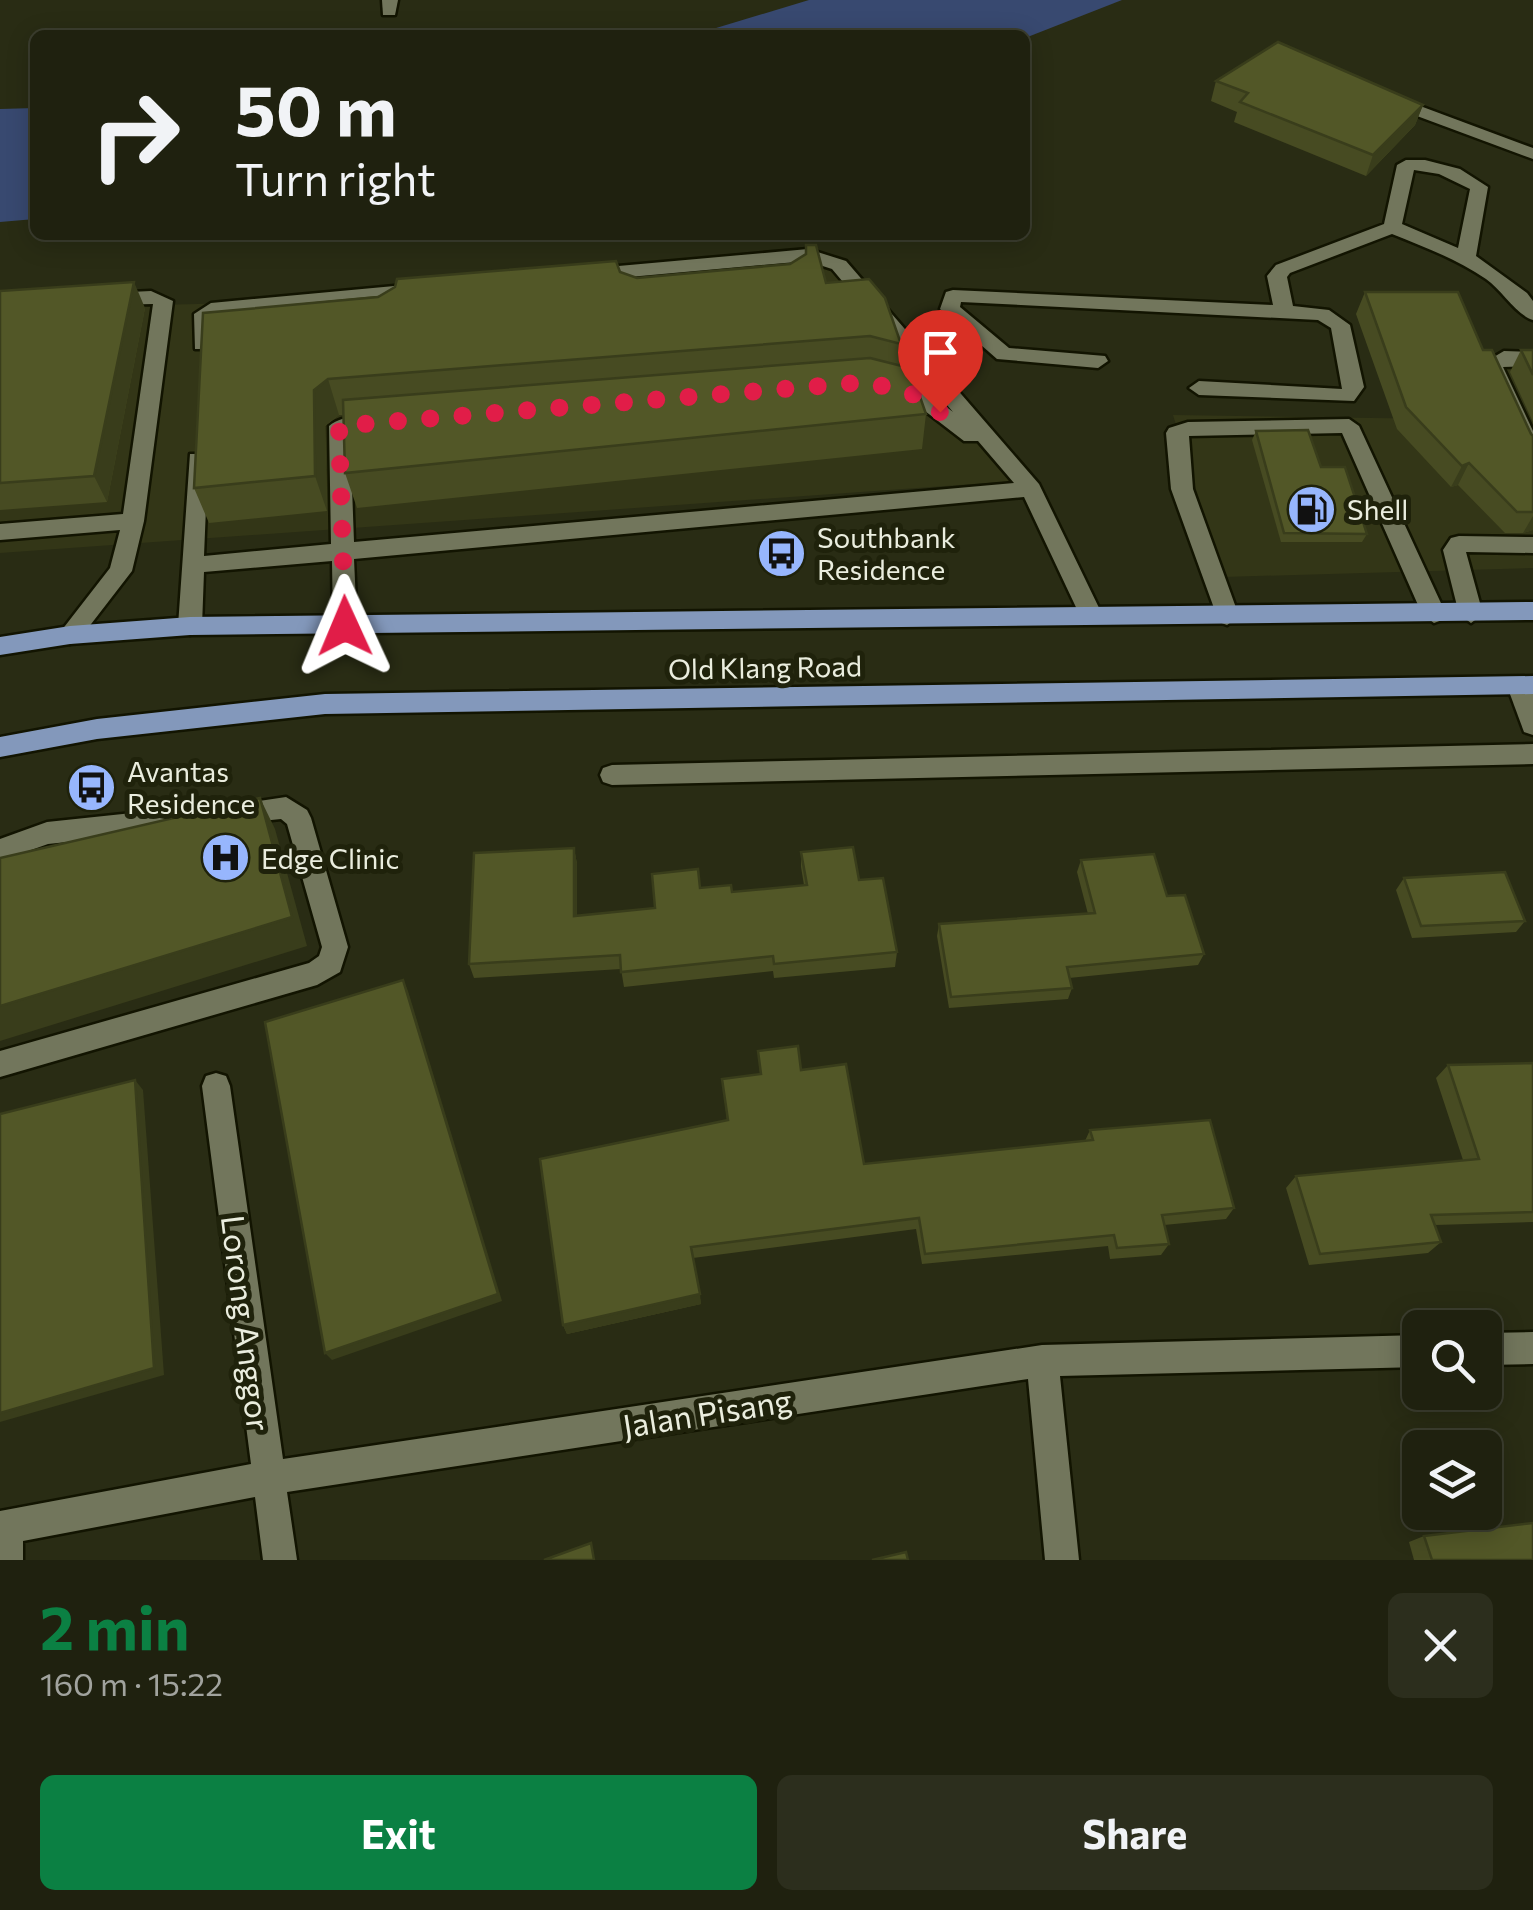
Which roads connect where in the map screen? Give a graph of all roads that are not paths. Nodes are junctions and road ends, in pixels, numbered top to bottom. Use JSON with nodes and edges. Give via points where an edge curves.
{"nodes":[{"id":1,"x":1370,"y":92,"type":"edge"},
{"id":2,"x":1533,"y":154,"type":"edge"},
{"id":3,"x":1392,"y":227,"type":"junction"},
{"id":4,"x":1466,"y":258,"type":"junction"},
{"id":5,"x":568,"y":276,"type":"edge"},
{"id":6,"x":432,"y":288,"type":"edge"},
{"id":7,"x":392,"y":292,"type":"junction"},
{"id":8,"x":94,"y":300,"type":"edge"},
{"id":9,"x":1532,"y":310,"type":"edge"},
{"id":10,"x":1284,"y":312,"type":"junction"},
{"id":11,"x":392,"y":320,"type":"edge"},
{"id":12,"x":208,"y":345,"type":"edge"},
{"id":13,"x":1533,"y":359,"type":"edge"},
{"id":14,"x":1098,"y":361,"type":"dead end"},
{"id":15,"x":868,"y":382,"type":"edge"},
{"id":16,"x":1199,"y":388,"type":"dead end"},
{"id":17,"x":398,"y":422,"type":"edge"},
{"id":18,"x":198,"y":434,"type":"edge"},
{"id":19,"x":1533,"y":454,"type":"edge"},
{"id":20,"x":1031,"y":489,"type":"junction"},
{"id":21,"x":133,"y":522,"type":"junction"},
{"id":22,"x":0,"y":532,"type":"edge"},
{"id":23,"x":1533,"y":545,"type":"edge"},
{"id":24,"x":344,"y":552,"type":"junction"},
{"id":25,"x":193,"y":565,"type":"junction"},
{"id":26,"x":1533,"y":611,"type":"edge"},
{"id":27,"x":1090,"y":614,"type":"junction"},
{"id":28,"x":1434,"y":614,"type":"junction"},
{"id":29,"x":1471,"y":614,"type":"junction"},
{"id":30,"x":1227,"y":616,"type":"junction"},
{"id":31,"x":190,"y":626,"type":"junction"},
{"id":32,"x":345,"y":626,"type":"junction"},
{"id":33,"x":70,"y":635,"type":"junction"},
{"id":34,"x":0,"y":646,"type":"edge"},
{"id":35,"x":1526,"y":685,"type":"edge"},
{"id":36,"x":1533,"y":724,"type":"edge"},
{"id":37,"x":0,"y":748,"type":"edge"},
{"id":38,"x":1533,"y":754,"type":"edge"},
{"id":39,"x":612,"y":775,"type":"dead end"},
{"id":40,"x":0,"y":850,"type":"edge"},
{"id":41,"x":0,"y":1064,"type":"edge"},
{"id":42,"x":216,"y":1086,"type":"dead end"},
{"id":43,"x":1533,"y":1348,"type":"edge"},
{"id":44,"x":1502,"y":1349,"type":"edge"},
{"id":45,"x":1402,"y":1351,"type":"edge"},
{"id":46,"x":1042,"y":1361,"type":"junction"},
{"id":47,"x":267,"y":1478,"type":"junction"},
{"id":48,"x":4,"y":1539,"type":"edge"},
{"id":49,"x":280,"y":1560,"type":"edge"},
{"id":50,"x":1062,"y":1560,"type":"edge"}],
"edges":[{"from":1,"to":2,"type":"street"},
{"from":3,"to":4,"type":"street"},
{"from":3,"to":4,"type":"street","via":[[1406,165],[1467,177],[1479,187]]},
{"from":3,"to":10,"type":"street","via":[[1283,268],[1277,276]]},
{"from":4,"to":9,"type":"street"},
{"from":5,"to":20,"type":"street","via":[[628,278],[787,265],[808,255],[839,265]]},
{"from":6,"to":7,"type":"street"},
{"from":7,"to":11,"type":"street"},
{"from":7,"to":12,"type":"street","via":[[218,307],[204,314]]},
{"from":8,"to":21,"type":"street","via":[[163,301]]},
{"from":10,"to":14,"type":"street","via":[[952,296],[950,309],[1004,354]]},
{"from":10,"to":16,"type":"street","via":[[1322,314],[1340,325],[1354,387],[1348,396]]},
{"from":13,"to":19,"type":"street","via":[[1492,364]]},
{"from":15,"to":20,"type":"street","via":[[919,396]]},
{"from":17,"to":24,"type":"street","via":[[339,426]]},
{"from":18,"to":25,"type":"street"},
{"from":20,"to":24,"type":"street"},
{"from":20,"to":27,"type":"street"},
{"from":21,"to":22,"type":"street"},
{"from":21,"to":33,"type":"street","via":[[121,570]]},
{"from":23,"to":29,"type":"street","via":[[1459,544],[1454,550]]},
{"from":24,"to":25,"type":"street"},
{"from":24,"to":32,"type":"street"},
{"from":25,"to":31,"type":"street"},
{"from":26,"to":29,"type":"main road","name":"Old Klang Road"},
{"from":27,"to":30,"type":"main road","name":"Old Klang Road"},
{"from":27,"to":32,"type":"main road","name":"Old Klang Road"},
{"from":28,"to":29,"type":"main road","name":"Old Klang Road"},
{"from":28,"to":30,"type":"main road","name":"Old Klang Road"},
{"from":28,"to":30,"type":"street","via":[[1350,426],[1188,428],[1176,433],[1182,488]]},
{"from":31,"to":32,"type":"main road","name":"Old Klang Road"},
{"from":31,"to":33,"type":"main road","name":"Old Klang Road"},
{"from":33,"to":34,"type":"main road","name":"Old Klang Road"},
{"from":35,"to":36,"type":"street"},
{"from":35,"to":37,"type":"main road","name":"Old Klang Road","via":[[325,704],[98,729]]},
{"from":38,"to":39,"type":"street"},
{"from":40,"to":41,"type":"street","via":[[47,833],[286,808],[298,818],[335,948],[317,973]]},
{"from":42,"to":47,"type":"street","name":"Lorong Anggor"},
{"from":43,"to":44,"type":"street"},
{"from":45,"to":46,"type":"street","name":"Jalan Pisang"},
{"from":46,"to":47,"type":"street","name":"Jalan Pisang"},
{"from":46,"to":50,"type":"street"},
{"from":47,"to":48,"type":"street","name":"Jalan Pisang"},
{"from":47,"to":49,"type":"street","name":"Lorong Anggor"}]}
